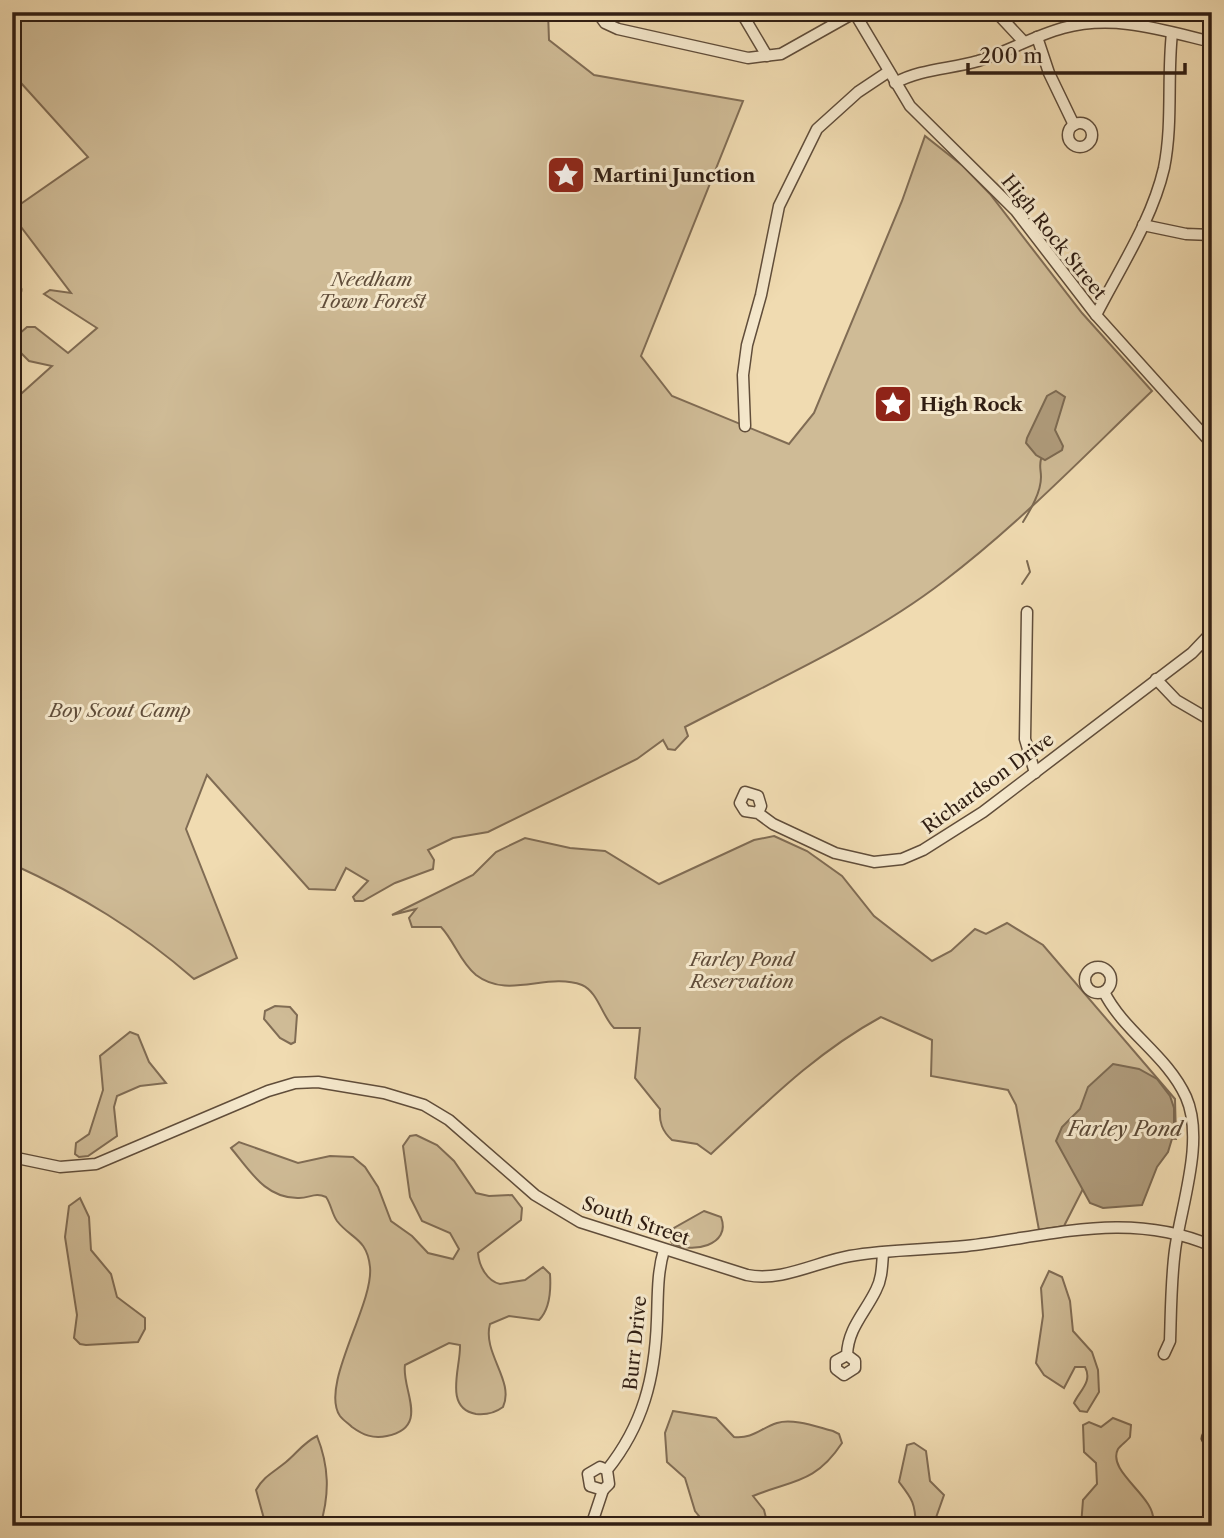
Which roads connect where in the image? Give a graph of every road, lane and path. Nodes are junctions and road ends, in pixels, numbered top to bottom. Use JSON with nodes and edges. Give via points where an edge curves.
{"nodes":[{"id":1,"x":597,"y":12,"type":"edge"},
{"id":2,"x":741,"y":12,"type":"edge"},
{"id":3,"x":996,"y":12,"type":"edge"},
{"id":4,"x":854,"y":13,"type":"edge"},
{"id":5,"x":1172,"y":33,"type":"junction"},
{"id":6,"x":1037,"y":37,"type":"junction"},
{"id":7,"x":1024,"y":42,"type":"junction"},
{"id":8,"x":1212,"y":42,"type":"edge"},
{"id":9,"x":767,"y":56,"type":"junction"},
{"id":10,"x":888,"y":72,"type":"junction"},
{"id":11,"x":895,"y":83,"type":"junction"},
{"id":12,"x":1074,"y":125,"type":"dead end"},
{"id":13,"x":1143,"y":225,"type":"junction"},
{"id":14,"x":1212,"y":235,"type":"edge"},
{"id":15,"x":1096,"y":315,"type":"junction"},
{"id":16,"x":744,"y":426,"type":"dead end"},
{"id":17,"x":1212,"y":444,"type":"edge"},
{"id":18,"x":1027,"y":612,"type":"dead end"},
{"id":19,"x":1212,"y":632,"type":"edge"},
{"id":20,"x":1156,"y":679,"type":"junction"},
{"id":21,"x":1212,"y":721,"type":"edge"},
{"id":22,"x":1035,"y":773,"type":"junction"},
{"id":23,"x":758,"y":813,"type":"dead end"},
{"id":24,"x":1104,"y":992,"type":"dead end"},
{"id":25,"x":12,"y":1157,"type":"edge"},
{"id":26,"x":1179,"y":1233,"type":"junction"},
{"id":27,"x":1212,"y":1245,"type":"edge"},
{"id":28,"x":664,"y":1250,"type":"junction"},
{"id":29,"x":883,"y":1252,"type":"junction"},
{"id":30,"x":1164,"y":1354,"type":"dead end"},
{"id":31,"x":847,"y":1355,"type":"dead end"},
{"id":32,"x":1212,"y":1426,"type":"edge"},
{"id":33,"x":1212,"y":1446,"type":"edge"},
{"id":34,"x":607,"y":1470,"type":"junction"},
{"id":35,"x":603,"y":1490,"type":"junction"},
{"id":36,"x":592,"y":1526,"type":"edge"}],
"edges":[{"from":1,"to":9,"type":"street","via":[[605,23],[618,29],[723,54]]},
{"from":2,"to":9,"type":"street"},
{"from":3,"to":7,"type":"street"},
{"from":4,"to":9,"type":"street","via":[[781,54]]},
{"from":4,"to":10,"type":"street","name":"High Rock Street"},
{"from":5,"to":6,"type":"street","via":[[1104,22]]},
{"from":5,"to":8,"type":"street"},
{"from":5,"to":13,"type":"street","via":[[1166,154]]},
{"from":6,"to":7,"type":"street"},
{"from":6,"to":12,"type":"street"},
{"from":7,"to":11,"type":"street","via":[[982,60]]},
{"from":10,"to":11,"type":"street","name":"High Rock Street"},
{"from":10,"to":16,"type":"street","via":[[817,129],[779,206],[745,354]]},
{"from":11,"to":15,"type":"street","name":"High Rock Street","via":[[935,134],[1016,211]]},
{"from":13,"to":14,"type":"street"},
{"from":13,"to":15,"type":"street"},
{"from":15,"to":17,"type":"street","name":"High Rock Street"},
{"from":18,"to":22,"type":"street","via":[[1024,739]]},
{"from":19,"to":20,"type":"street","name":"Richardson Drive"},
{"from":20,"to":21,"type":"street","via":[[1166,692]]},
{"from":20,"to":22,"type":"street","name":"Richardson Drive"},
{"from":22,"to":23,"type":"street","name":"Richardson Drive","via":[[949,836],[893,861],[865,862],[835,853]]},
{"from":24,"to":26,"type":"street","via":[[1171,1072],[1191,1112],[1188,1194]]},
{"from":25,"to":28,"type":"street","name":"South Street","via":[[60,1167],[96,1164],[268,1091],[318,1082],[424,1105],[449,1120],[554,1208],[580,1222]]},
{"from":26,"to":27,"type":"street","name":"South Street"},
{"from":26,"to":29,"type":"street","name":"South Street","via":[[1109,1226]]},
{"from":26,"to":30,"type":"street","via":[[1170,1341]]},
{"from":28,"to":29,"type":"street","name":"South Street","via":[[765,1278],[852,1255]]},
{"from":28,"to":34,"type":"street","name":"Burr Drive","via":[[653,1375],[629,1438]]},
{"from":29,"to":31,"type":"street","via":[[880,1283],[850,1333]]},
{"from":32,"to":33,"type":"street","via":[[1207,1438]]},
{"from":34,"to":35,"type":"street","name":"Burr Drive","via":[[610,1479]]},
{"from":34,"to":35,"type":"street","name":"Burr Drive","via":[[593,1469],[588,1474],[590,1486]]},
{"from":35,"to":36,"type":"street"}]}
